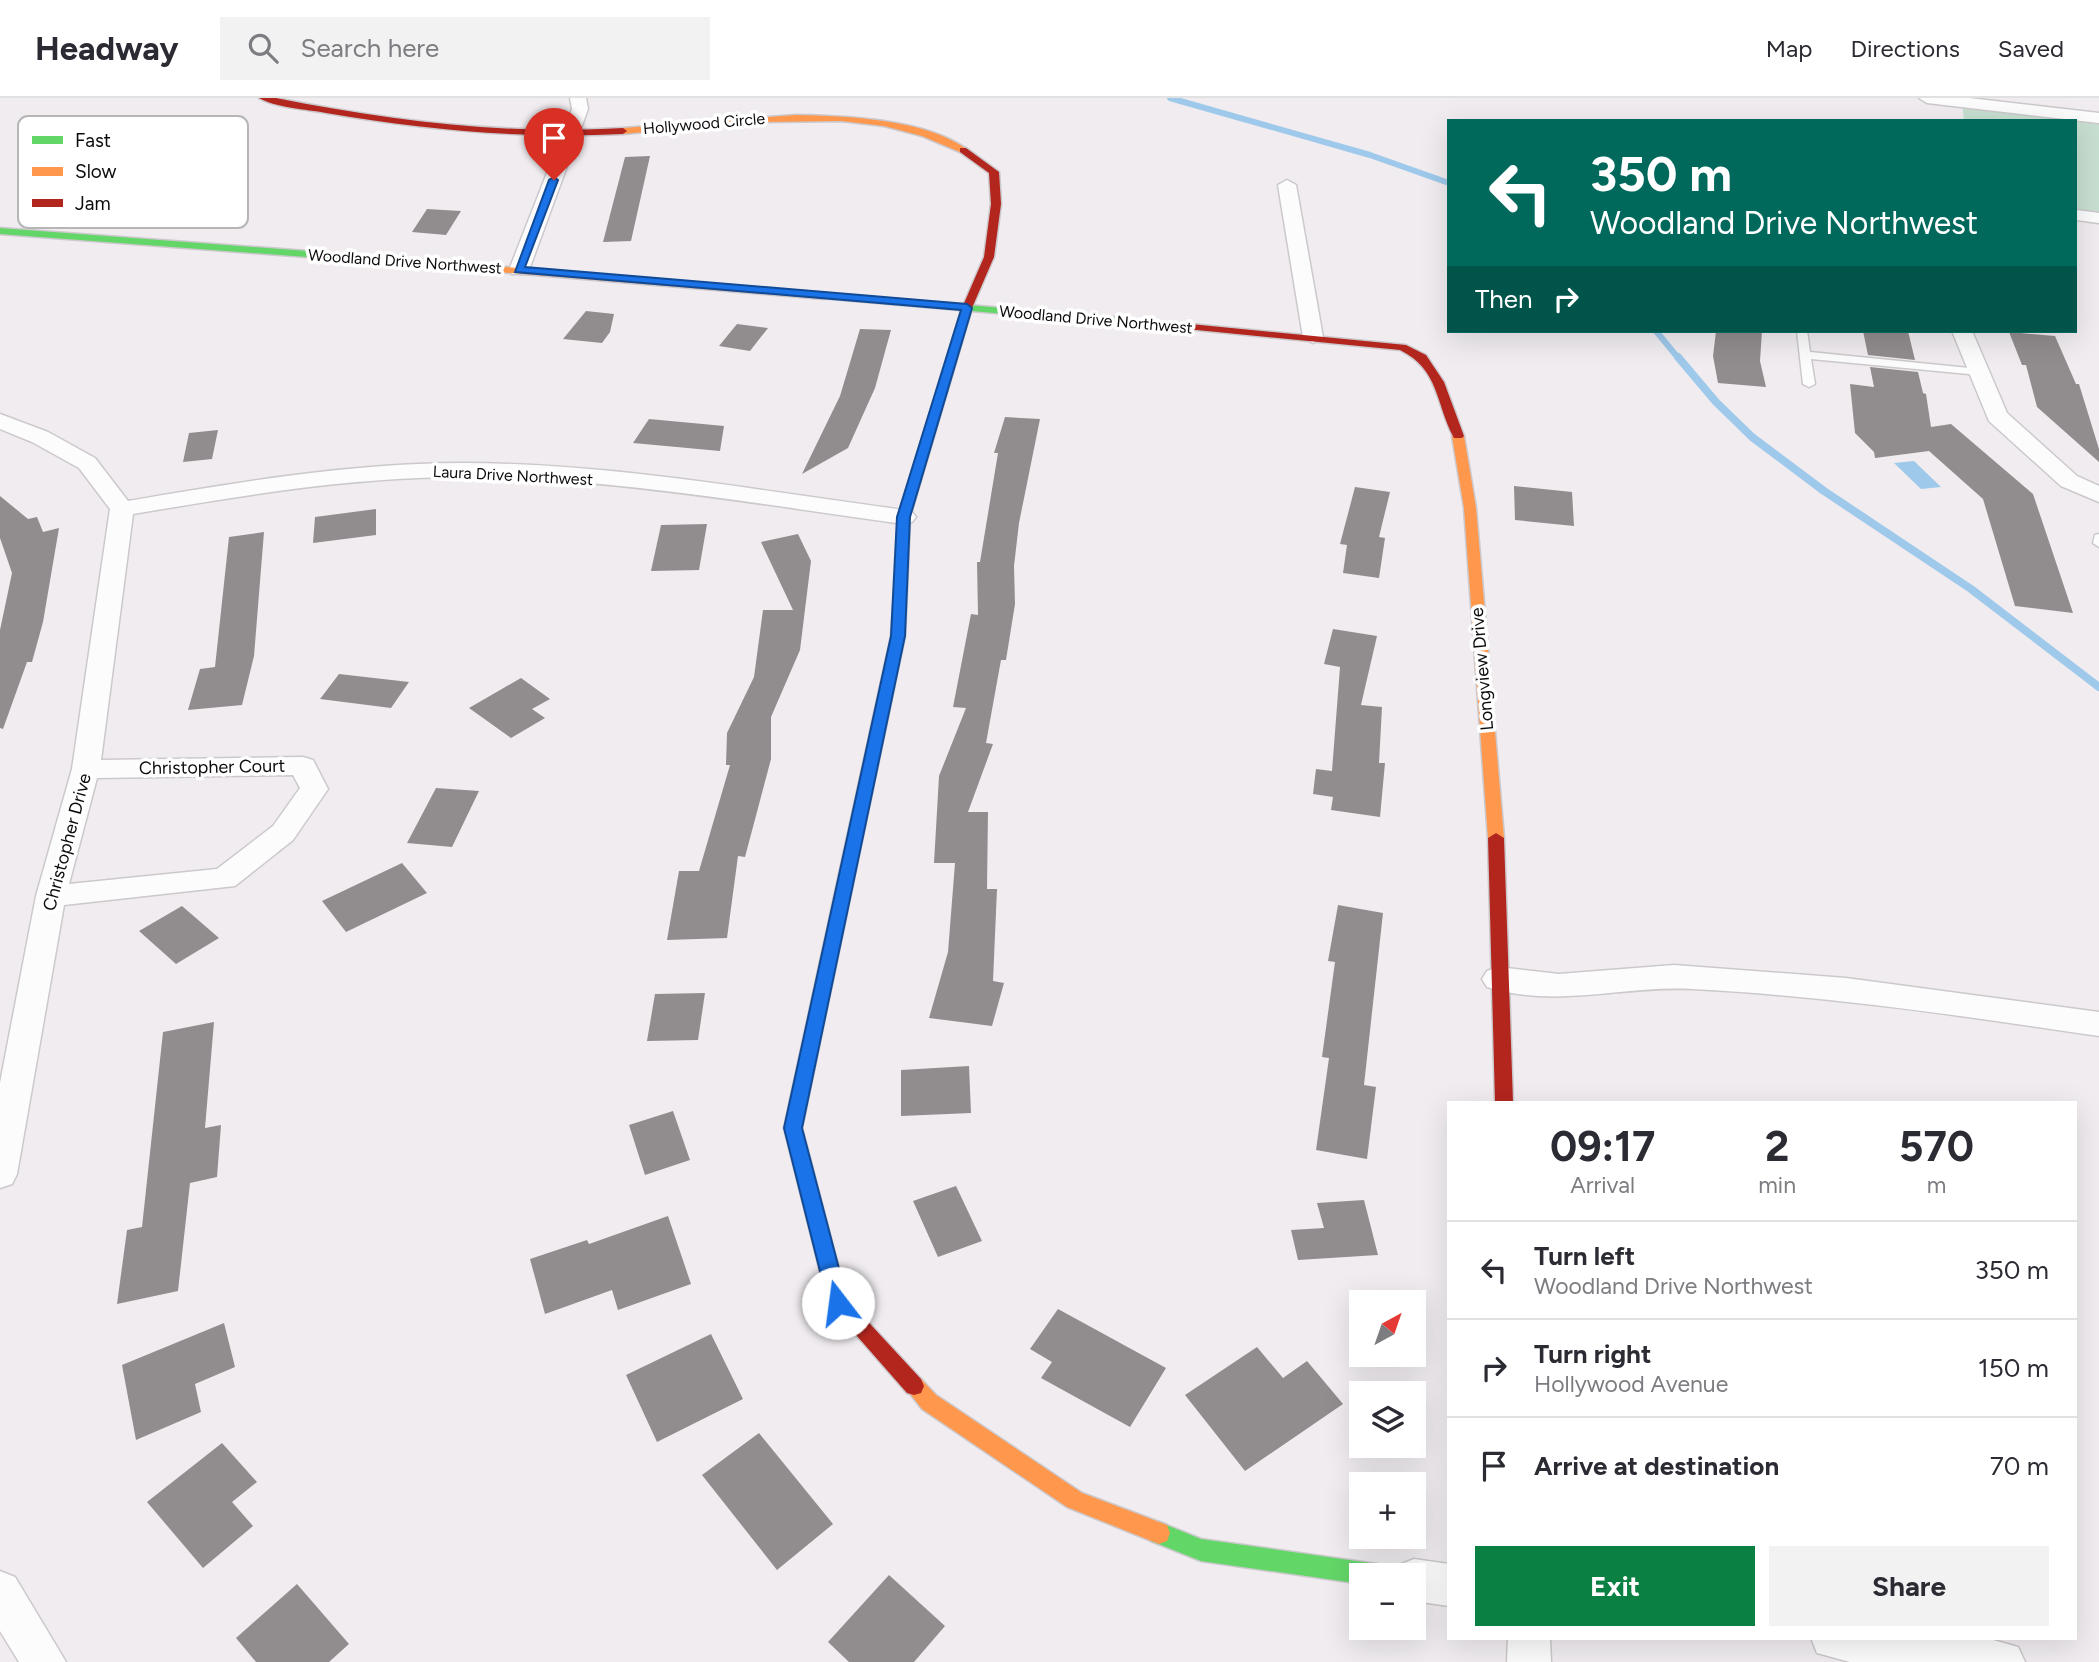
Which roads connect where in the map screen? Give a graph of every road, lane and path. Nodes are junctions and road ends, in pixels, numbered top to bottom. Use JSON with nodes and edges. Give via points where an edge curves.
{"nodes":[{"id":1,"x":263,"y":98,"type":"edge"},
{"id":2,"x":578,"y":98,"type":"edge"},
{"id":3,"x":1927,"y":98,"type":"edge"},
{"id":4,"x":1950,"y":99,"type":"edge"},
{"id":5,"x":2099,"y":118,"type":"edge"},
{"id":6,"x":1958,"y":119,"type":"edge"},
{"id":7,"x":571,"y":135,"type":"junction"},
{"id":8,"x":1287,"y":184,"type":"dead end"},
{"id":9,"x":2077,"y":215,"type":"edge"},
{"id":10,"x":2099,"y":218,"type":"edge"},
{"id":11,"x":0,"y":231,"type":"edge"},
{"id":12,"x":519,"y":270,"type":"junction"},
{"id":13,"x":967,"y":308,"type":"junction"},
{"id":14,"x":1802,"y":333,"type":"edge"},
{"id":15,"x":1963,"y":333,"type":"edge"},
{"id":16,"x":1312,"y":337,"type":"junction"},
{"id":17,"x":1805,"y":355,"type":"junction"},
{"id":18,"x":1979,"y":372,"type":"junction"},
{"id":19,"x":1809,"y":384,"type":"dead end"},
{"id":20,"x":0,"y":421,"type":"edge"},
{"id":21,"x":2099,"y":495,"type":"edge"},
{"id":22,"x":122,"y":509,"type":"junction"},
{"id":23,"x":904,"y":517,"type":"junction"},
{"id":24,"x":86,"y":769,"type":"junction"},
{"id":25,"x":51,"y":896,"type":"junction"},
{"id":26,"x":1498,"y":979,"type":"junction"},
{"id":27,"x":2099,"y":1024,"type":"edge"},
{"id":28,"x":1504,"y":1101,"type":"edge"},
{"id":29,"x":0,"y":1174,"type":"edge"},
{"id":30,"x":1349,"y":1571,"type":"edge"},
{"id":31,"x":1426,"y":1582,"type":"edge"},
{"id":32,"x":1447,"y":1585,"type":"edge"},
{"id":33,"x":0,"y":1592,"type":"edge"},
{"id":34,"x":1529,"y":1640,"type":"edge"},
{"id":35,"x":1841,"y":1647,"type":"edge"},
{"id":36,"x":44,"y":1662,"type":"edge"},
{"id":37,"x":1529,"y":1662,"type":"edge"},
{"id":38,"x":2003,"y":1662,"type":"edge"}],
"edges":[{"from":1,"to":7,"type":"street","name":"Hollywood Circle","via":[[448,127]]},
{"from":2,"to":7,"type":"street","via":[[580,108]]},
{"from":3,"to":4,"type":"street"},
{"from":4,"to":5,"type":"street"},
{"from":4,"to":6,"type":"street"},
{"from":7,"to":12,"type":"street"},
{"from":7,"to":13,"type":"street","name":"Hollywood Circle","via":[[802,116],[860,120],[954,143],[994,172],[996,204],[989,257]]},
{"from":8,"to":16,"type":"street"},
{"from":9,"to":10,"type":"street"},
{"from":11,"to":12,"type":"street","name":"Woodland Drive Northwest"},
{"from":12,"to":13,"type":"street","name":"Woodland Drive Northwest"},
{"from":13,"to":16,"type":"street","name":"Woodland Drive Northwest"},
{"from":13,"to":23,"type":"street"},
{"from":14,"to":17,"type":"lane"},
{"from":15,"to":18,"type":"street"},
{"from":16,"to":26,"type":"street","name":"Longview Drive","via":[[1402,347],[1422,357],[1438,382],[1459,438],[1470,508],[1496,842]]},
{"from":17,"to":18,"type":"lane"},
{"from":17,"to":19,"type":"lane"},
{"from":18,"to":21,"type":"street","via":[[1997,416],[2069,481]]},
{"from":20,"to":22,"type":"street","via":[[87,463]]},
{"from":22,"to":23,"type":"street","name":"Laura Drive Northwest","via":[[267,485],[418,471],[639,482]]},
{"from":22,"to":24,"type":"street","name":"Christopher Drive"},
{"from":23,"to":30,"type":"street","via":[[898,636],[793,1128],[838,1303],[929,1402],[1075,1500],[1201,1550]]},
{"from":24,"to":25,"type":"street","name":"Christopher Drive"},
{"from":24,"to":25,"type":"street","name":"Christopher Court","via":[[303,766],[314,789],[283,833],[224,879]]},
{"from":25,"to":29,"type":"street","name":"Christopher Drive"},
{"from":26,"to":27,"type":"street","via":[[1540,986],[1690,976],[1799,983]]},
{"from":26,"to":28,"type":"street","name":"Longview Drive"},
{"from":31,"to":32,"type":"street"},
{"from":33,"to":36,"type":"street"},
{"from":34,"to":37,"type":"street"},
{"from":35,"to":38,"type":"street"}]}
